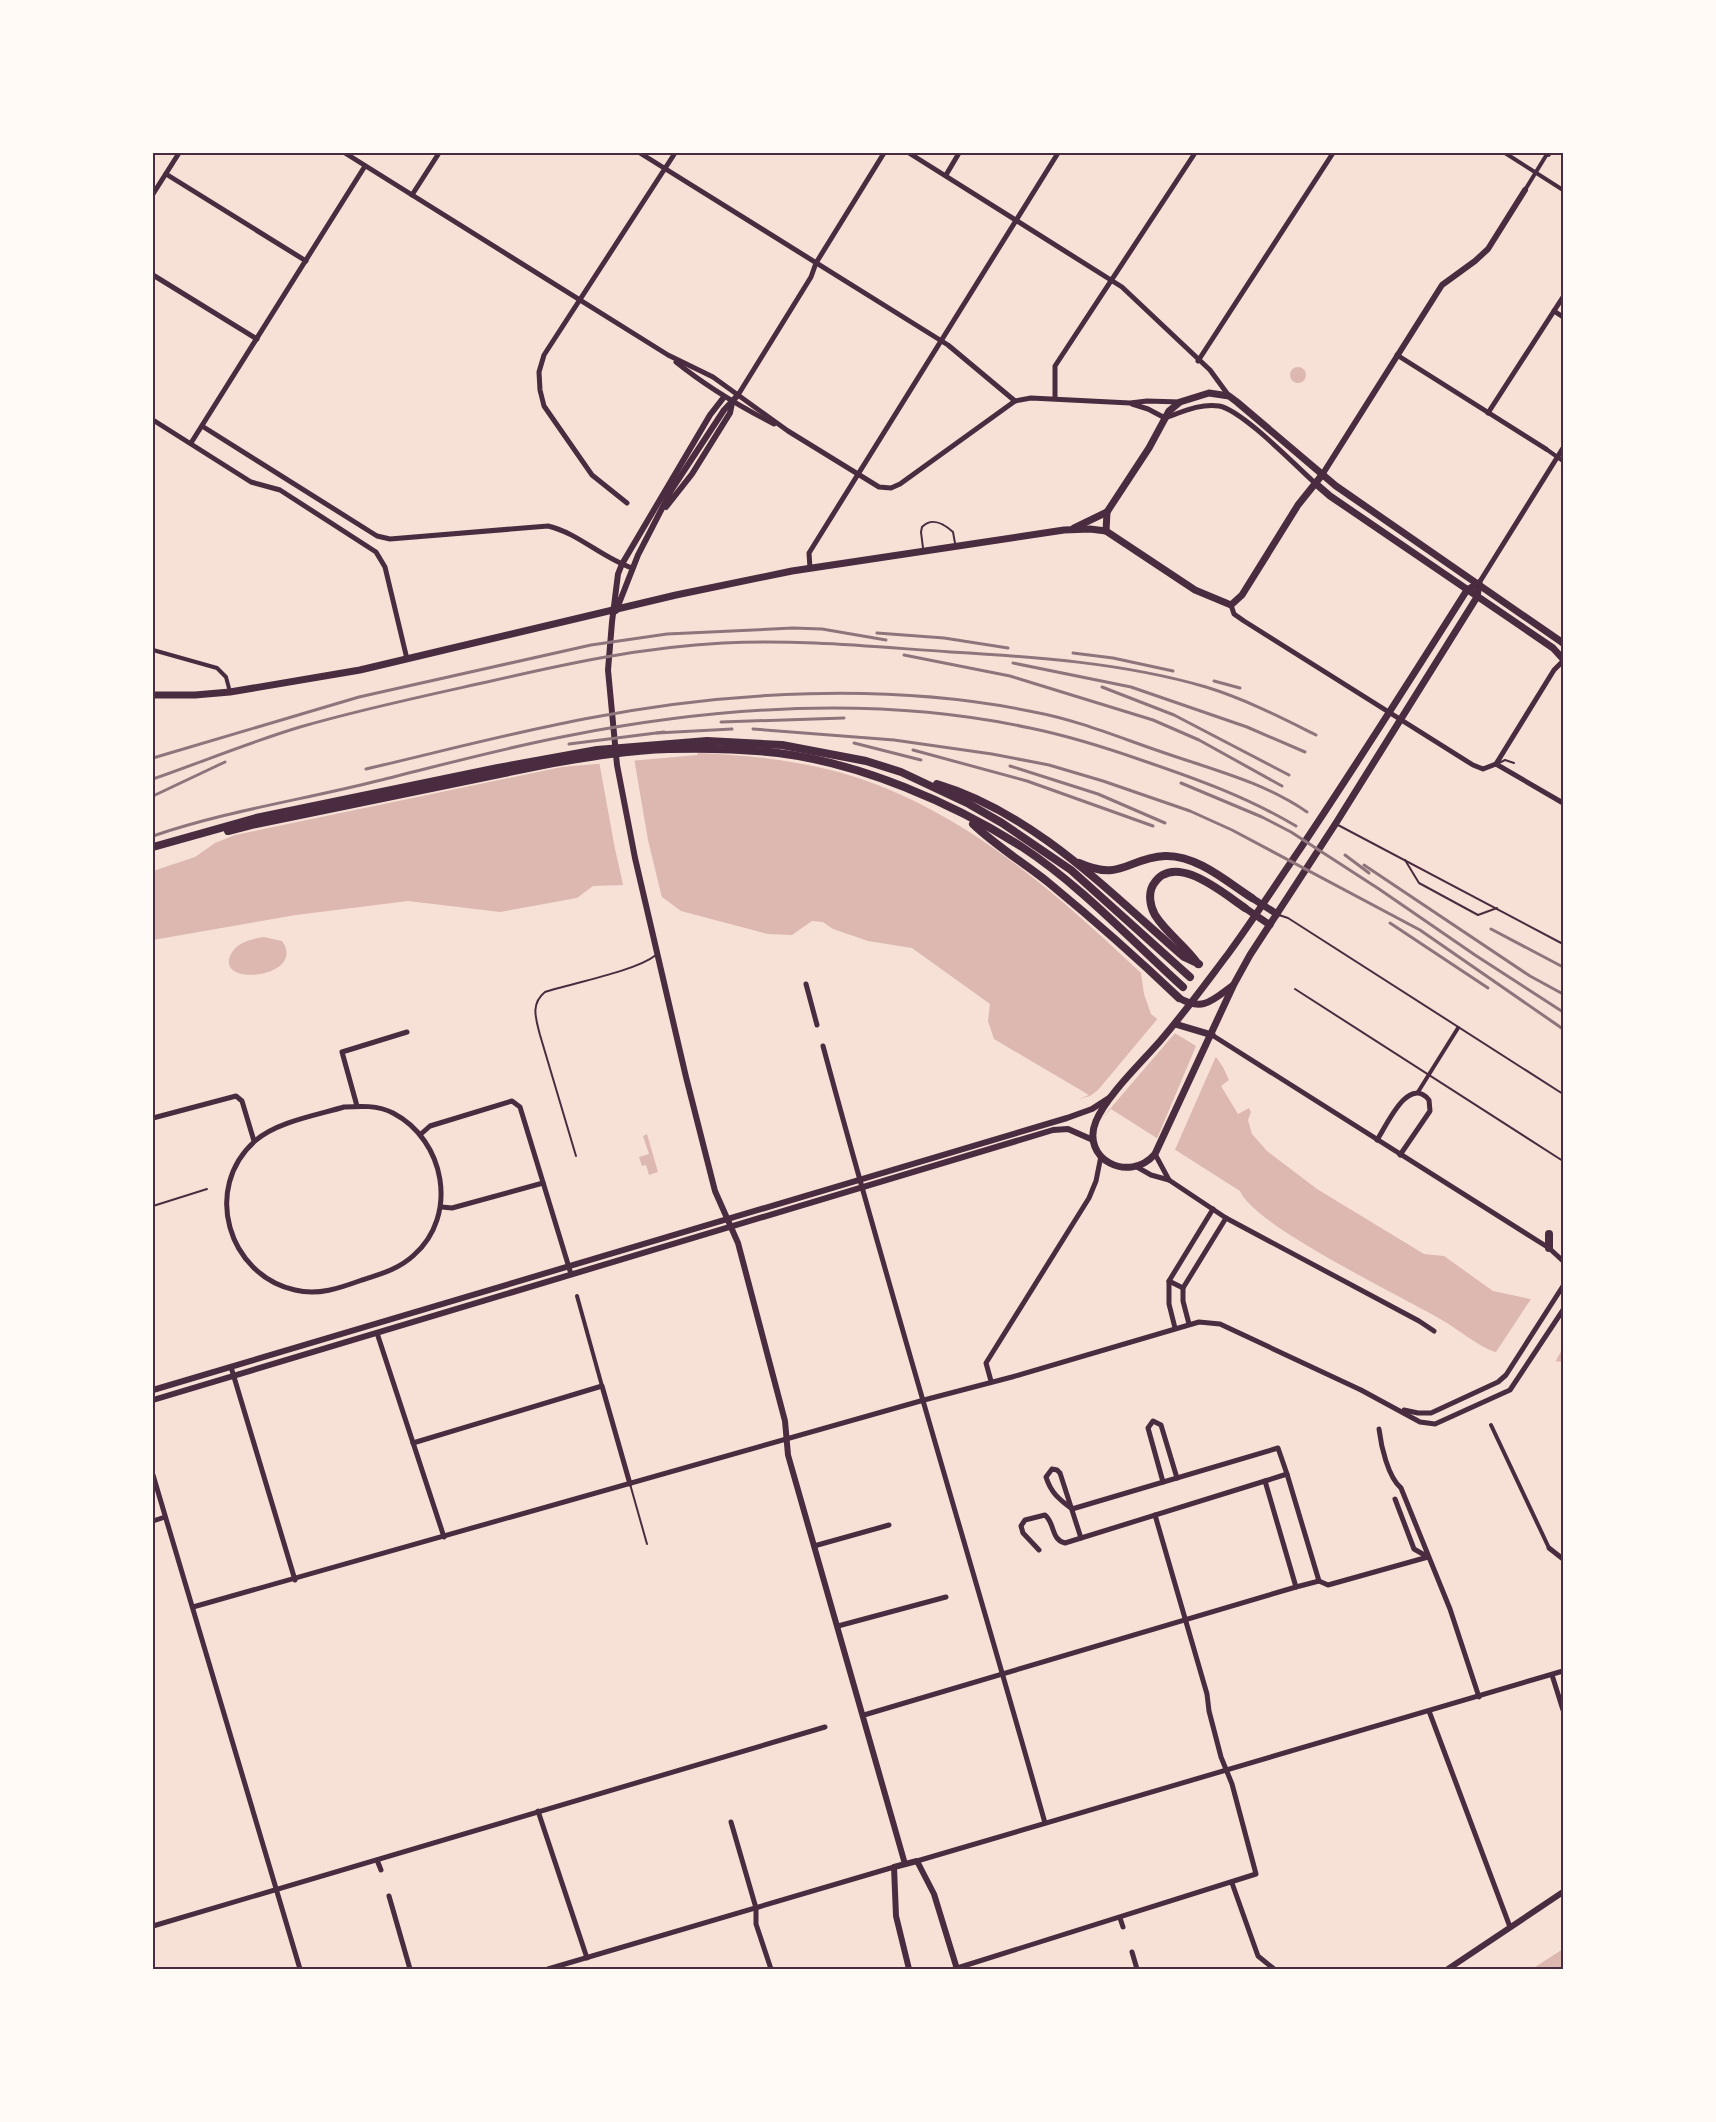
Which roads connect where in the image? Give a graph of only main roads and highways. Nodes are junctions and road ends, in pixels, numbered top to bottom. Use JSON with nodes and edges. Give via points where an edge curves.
{"nodes":[{"id":1,"x":1322,"y":475,"type":"junction"},
{"id":2,"x":1315,"y":483,"type":"junction"},
{"id":3,"x":1107,"y":513,"type":"junction"},
{"id":4,"x":1070,"y":530,"type":"junction"},
{"id":5,"x":1106,"y":531,"type":"junction"},
{"id":6,"x":1479,"y":583,"type":"junction"},
{"id":7,"x":1467,"y":590,"type":"junction"},
{"id":8,"x":1478,"y":597,"type":"junction"},
{"id":9,"x":1563,"y":643,"type":"edge"},
{"id":10,"x":1563,"y":660,"type":"edge"},
{"id":11,"x":153,"y":695,"type":"edge"},
{"id":12,"x":915,"y":777,"type":"junction"},
{"id":13,"x":964,"y":815,"type":"junction"},
{"id":14,"x":1322,"y":815,"type":"junction"},
{"id":15,"x":1336,"y":823,"type":"junction"},
{"id":16,"x":153,"y":847,"type":"edge"},
{"id":17,"x":153,"y":853,"type":"edge"},
{"id":18,"x":1071,"y":859,"type":"junction"},
{"id":19,"x":1252,"y":898,"type":"joint"},
{"id":20,"x":1262,"y":905,"type":"junction"},
{"id":21,"x":1245,"y":908,"type":"joint"},
{"id":22,"x":1277,"y":914,"type":"junction"},
{"id":23,"x":1256,"y":915,"type":"junction"},
{"id":24,"x":1270,"y":925,"type":"junction"},
{"id":25,"x":1190,"y":977,"type":"dead end"},
{"id":26,"x":1234,"y":984,"type":"junction"},
{"id":27,"x":1183,"y":987,"type":"dead end"},
{"id":28,"x":1179,"y":998,"type":"joint"},
{"id":29,"x":1190,"y":1005,"type":"junction"},
{"id":30,"x":1175,"y":1024,"type":"junction"},
{"id":31,"x":1212,"y":1035,"type":"junction"},
{"id":32,"x":1549,"y":1234,"type":"dead end"},
{"id":33,"x":1549,"y":1248,"type":"road end"}],
"edges":[{"from":1,"to":2,"type":"main road"},
{"from":1,"to":3,"type":"main road","via":[[1229,396],[1209,393],[1180,402],[1169,411]]},
{"from":1,"to":6,"type":"main road"},
{"from":2,"to":5,"type":"main road","via":[[1242,595],[1231,605],[1195,590]]},
{"from":2,"to":7,"type":"main road"},
{"from":3,"to":4,"type":"main road"},
{"from":3,"to":5,"type":"main road"},
{"from":4,"to":5,"type":"main road"},
{"from":4,"to":11,"type":"main road","via":[[810,568],[676,595],[360,670],[230,692]]},
{"from":6,"to":7,"type":"main road"},
{"from":6,"to":8,"type":"main road"},
{"from":6,"to":9,"type":"main road"},
{"from":7,"to":8,"type":"main road"},
{"from":7,"to":14,"type":"main road"},
{"from":8,"to":10,"type":"main road","via":[[1553,648]]},
{"from":8,"to":15,"type":"main road"},
{"from":12,"to":16,"type":"highway","via":[[866,761],[782,745],[707,741],[634,746],[547,758],[256,818]]},
{"from":12,"to":18,"type":"highway","via":[[992,806]]},
{"from":12,"to":25,"type":"highway","via":[[994,819],[1071,870]]},
{"from":13,"to":17,"type":"highway","via":[[925,795],[826,763],[780,753],[668,749],[548,764],[256,824]]},
{"from":13,"to":27,"type":"highway","via":[[1022,848],[1064,879]]},
{"from":13,"to":28,"type":"highway","via":[[1089,917]]},
{"from":14,"to":15,"type":"main road"},
{"from":14,"to":20,"type":"main road"},
{"from":15,"to":22,"type":"main road"},
{"from":18,"to":19,"type":"highway","via":[[1094,869],[1117,870],[1151,858],[1177,857],[1206,869]]},
{"from":18,"to":21,"type":"highway","via":[[1184,957],[1199,964],[1155,914],[1150,892],[1155,882],[1165,874],[1186,872]]},
{"from":19,"to":20,"type":"main road"},
{"from":20,"to":22,"type":"main road"},
{"from":20,"to":23,"type":"main road"},
{"from":21,"to":23,"type":"main road"},
{"from":22,"to":24,"type":"main road"},
{"from":23,"to":24,"type":"main road"},
{"from":23,"to":29,"type":"main road"},
{"from":24,"to":26,"type":"main road"},
{"from":26,"to":29,"type":"main road","via":[[1211,1001]]},
{"from":26,"to":31,"type":"main road"},
{"from":28,"to":29,"type":"main road"},
{"from":29,"to":30,"type":"main road"},
{"from":30,"to":31,"type":"main road"},
{"from":30,"to":31,"type":"main road","via":[[1112,1096],[1092,1133],[1101,1156],[1117,1166],[1137,1167],[1156,1152]]},
{"from":32,"to":33,"type":"highway"}]}
